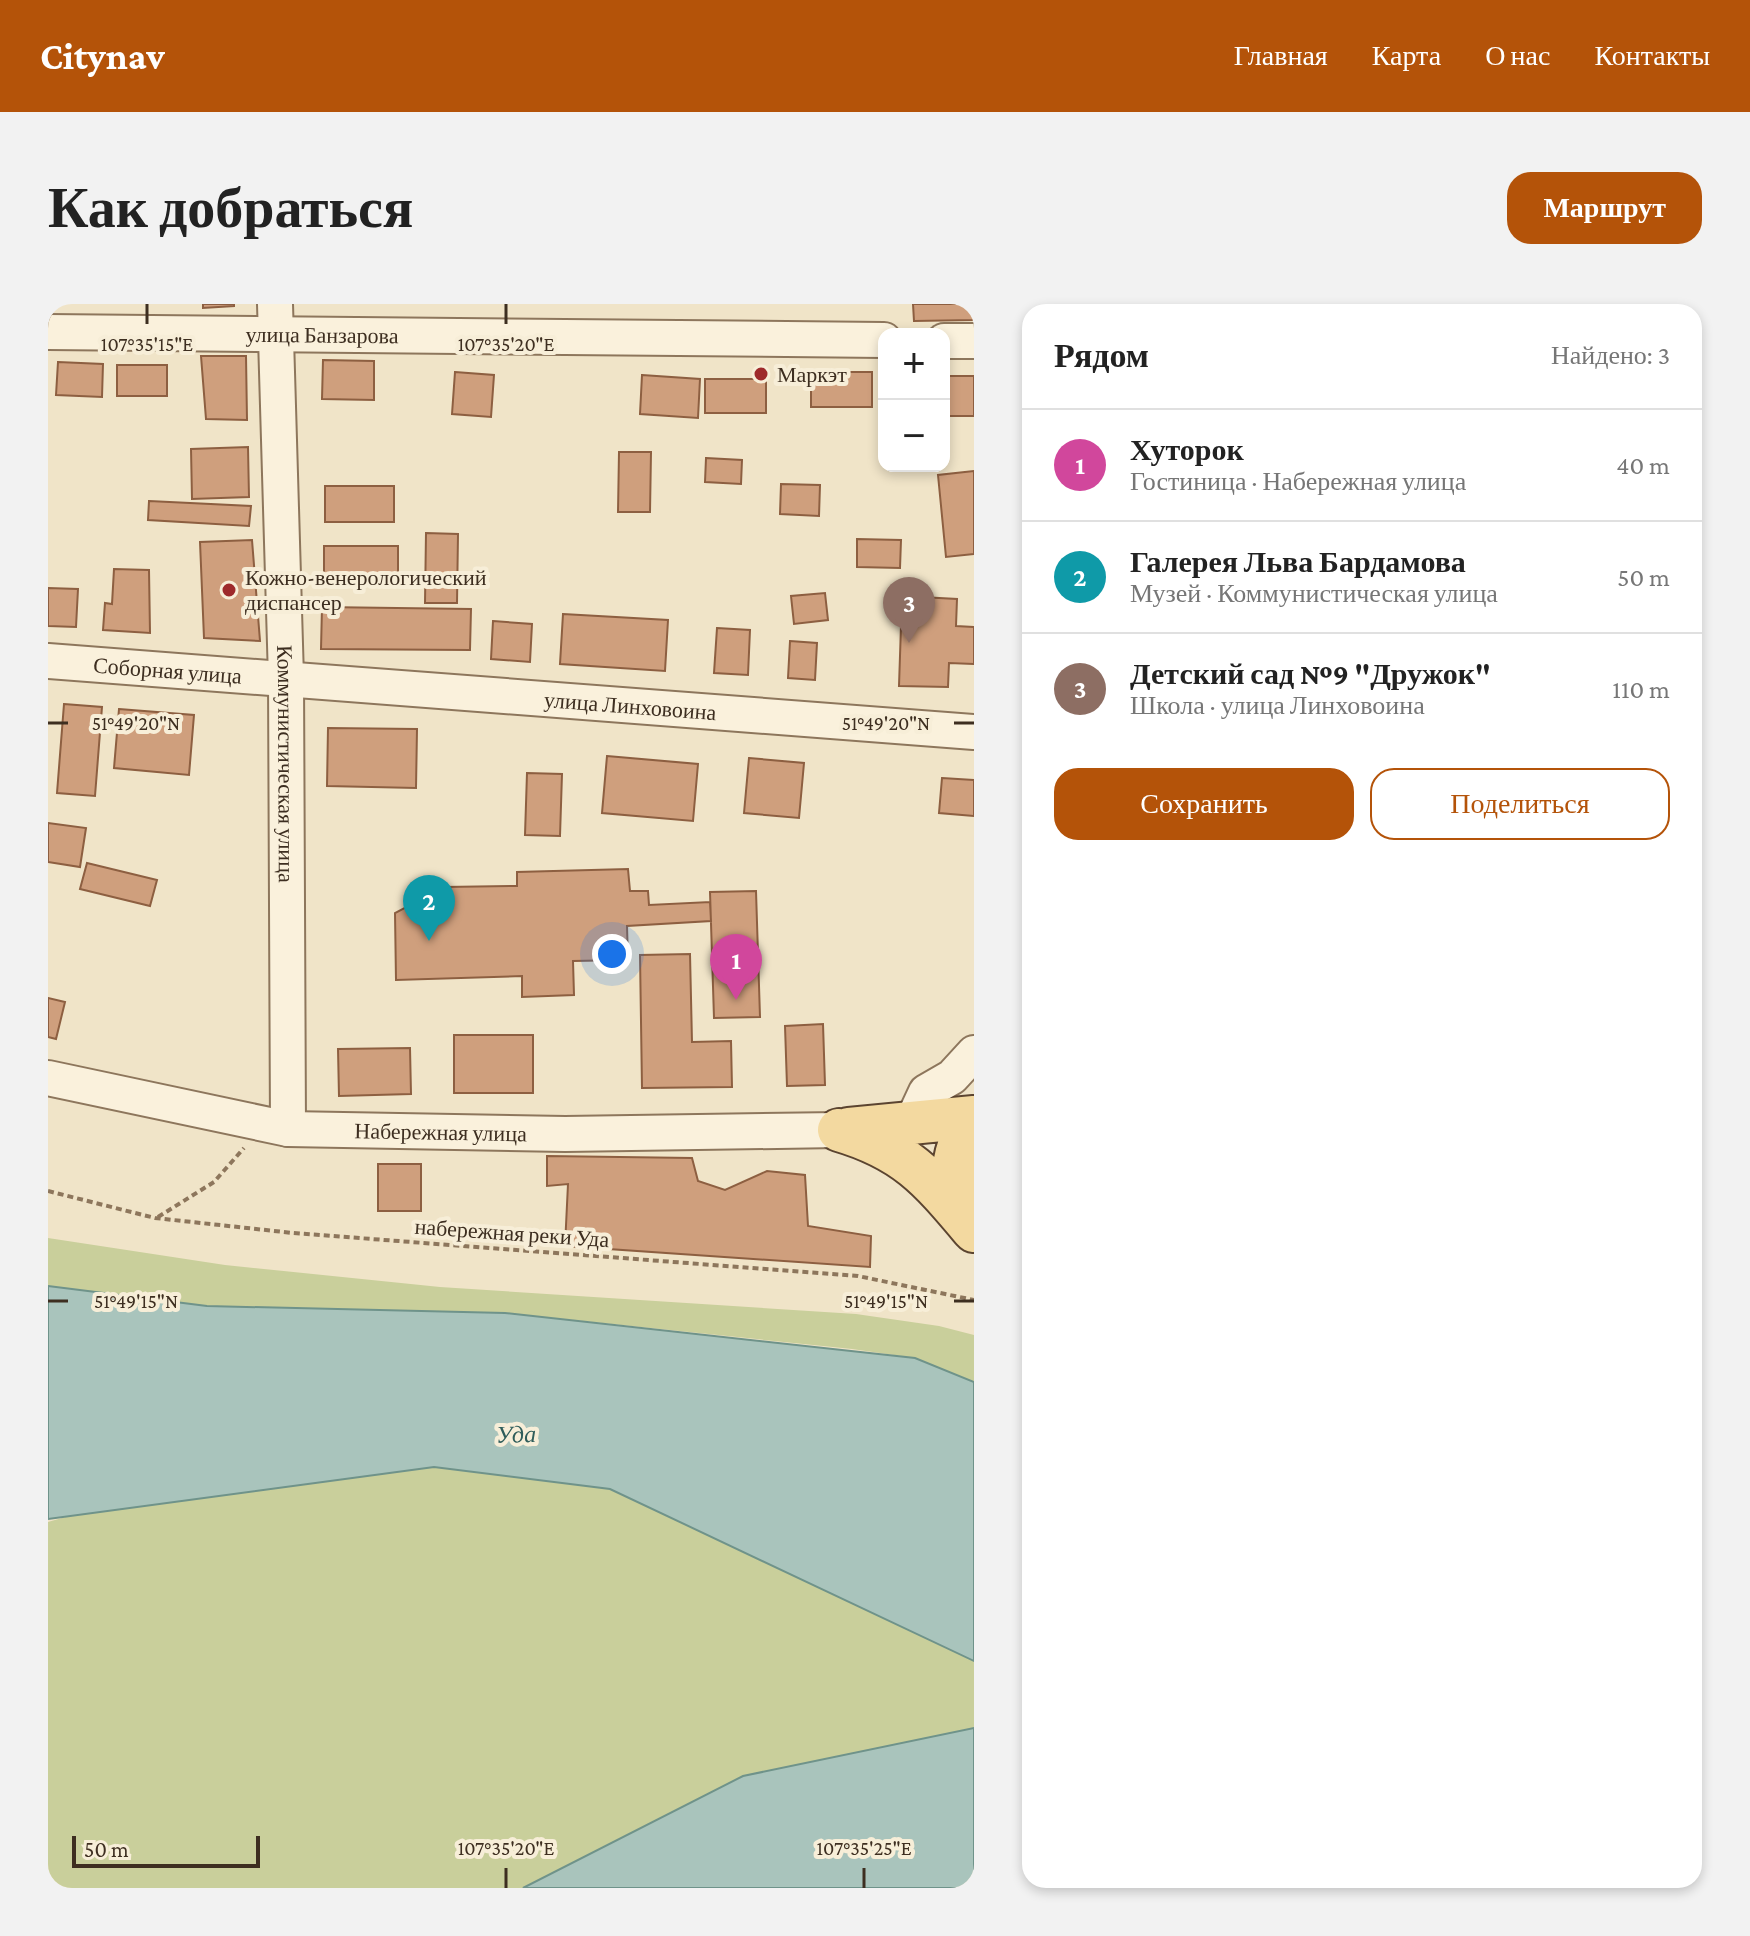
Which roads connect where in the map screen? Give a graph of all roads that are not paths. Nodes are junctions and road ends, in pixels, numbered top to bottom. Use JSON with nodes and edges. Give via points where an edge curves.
{"nodes":[{"id":1,"x":276,"y":319,"type":"edge"},
{"id":2,"x":48,"y":332,"type":"edge"},
{"id":3,"x":878,"y":340,"type":"edge"},
{"id":4,"x":950,"y":341,"type":"edge"},
{"id":5,"x":974,"y":341,"type":"edge"},
{"id":6,"x":48,"y":661,"type":"edge"},
{"id":7,"x":286,"y":678,"type":"junction"},
{"id":8,"x":974,"y":732,"type":"edge"},
{"id":9,"x":974,"y":1053,"type":"edge"},
{"id":10,"x":48,"y":1078,"type":"edge"},
{"id":11,"x":974,"y":1118,"type":"edge"},
{"id":12,"x":912,"y":1122,"type":"junction"},
{"id":13,"x":277,"y":1126,"type":"junction"},
{"id":14,"x":839,"y":1130,"type":"junction"},
{"id":15,"x":967,"y":1222,"type":"edge"}],
"edges":[{"from":1,"to":2,"type":"street","name":"улица Банзарова"},
{"from":1,"to":3,"type":"street","name":"улица Банзарова"},
{"from":1,"to":7,"type":"street","name":"Коммунистическая улица"},
{"from":4,"to":5,"type":"street"},
{"from":6,"to":7,"type":"street","name":"Соборная улица"},
{"from":7,"to":8,"type":"street","name":"улица Линховоина"},
{"from":7,"to":13,"type":"street","name":"Коммунистическая улица"},
{"from":9,"to":12,"type":"street","via":[[952,1077],[926,1092]]},
{"from":10,"to":13,"type":"street","name":"Набережная улица"},
{"from":11,"to":12,"type":"main road"},
{"from":11,"to":15,"type":"main road","via":[[953,1160],[955,1198]]},
{"from":12,"to":14,"type":"main road"},
{"from":13,"to":14,"type":"street","name":"Набережная улица","via":[[565,1134]]},
{"from":14,"to":15,"type":"main road","via":[[884,1145],[911,1161]]}]}
